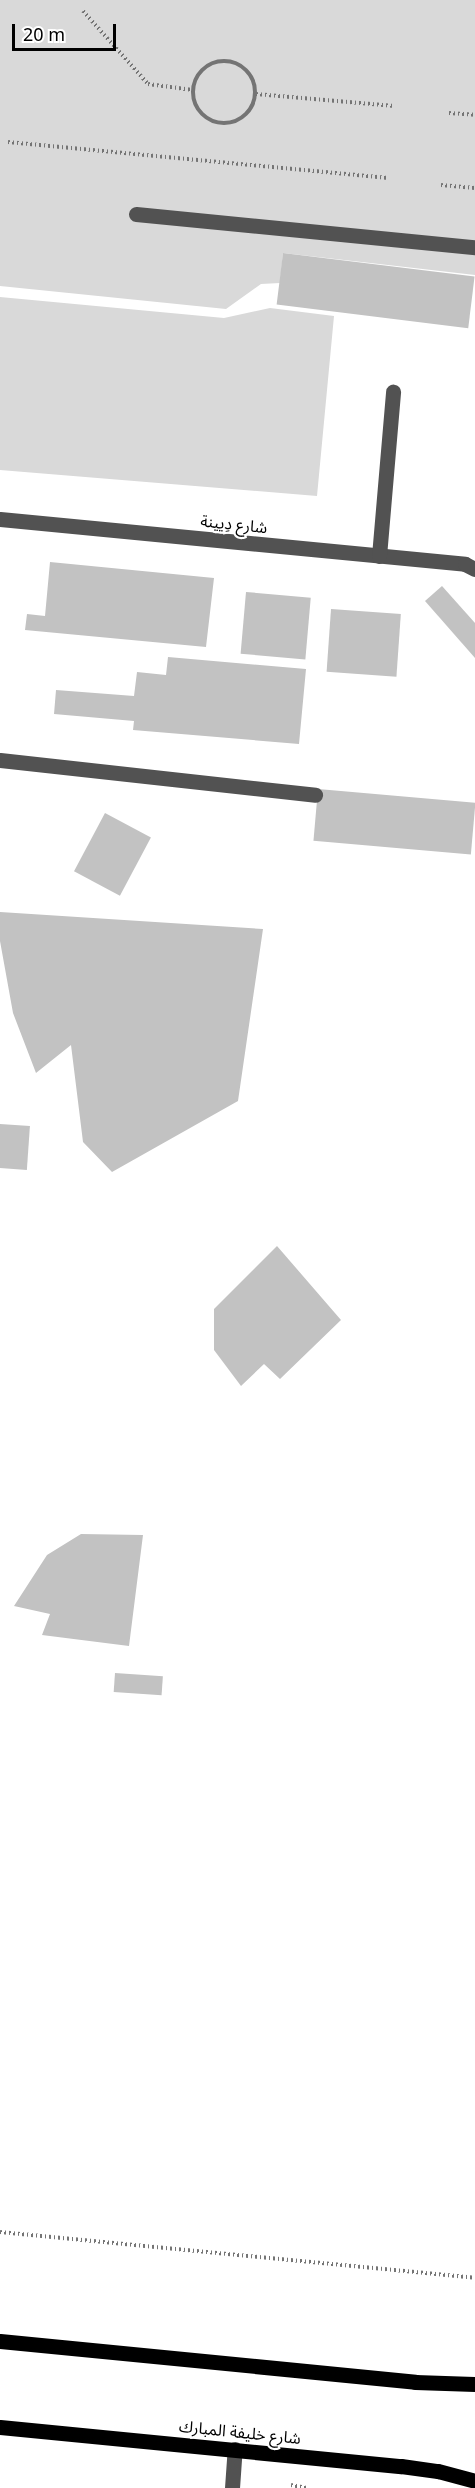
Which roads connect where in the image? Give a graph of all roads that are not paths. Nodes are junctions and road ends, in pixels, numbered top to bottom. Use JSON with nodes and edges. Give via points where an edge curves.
{"nodes":[{"id":1,"x":136,"y":214,"type":"dead end"},
{"id":2,"x":475,"y":247,"type":"edge"},
{"id":3,"x":393,"y":392,"type":"dead end"},
{"id":4,"x":0,"y":519,"type":"edge"},
{"id":5,"x":379,"y":556,"type":"junction"},
{"id":6,"x":472,"y":565,"type":"edge"},
{"id":7,"x":0,"y":760,"type":"edge"},
{"id":8,"x":315,"y":795,"type":"dead end"},
{"id":9,"x":0,"y":2341,"type":"edge"},
{"id":10,"x":475,"y":2384,"type":"edge"},
{"id":11,"x":0,"y":2427,"type":"edge"},
{"id":12,"x":235,"y":2449,"type":"junction"},
{"id":13,"x":475,"y":2481,"type":"edge"},
{"id":14,"x":232,"y":2488,"type":"edge"}],
"edges":[{"from":1,"to":2,"type":"street"},
{"from":3,"to":5,"type":"street"},
{"from":4,"to":5,"type":"street","name":"شارع دِيينة"},
{"from":5,"to":6,"type":"street","name":"شارع دِيينة"},
{"from":7,"to":8,"type":"street"},
{"from":9,"to":10,"type":"main road","via":[[415,2382]]},
{"from":11,"to":12,"type":"main road","name":"شارع خليفة المبارك"},
{"from":12,"to":13,"type":"main road","name":"شارع خليفة المبارك","via":[[401,2466]]},
{"from":12,"to":14,"type":"street"}]}
